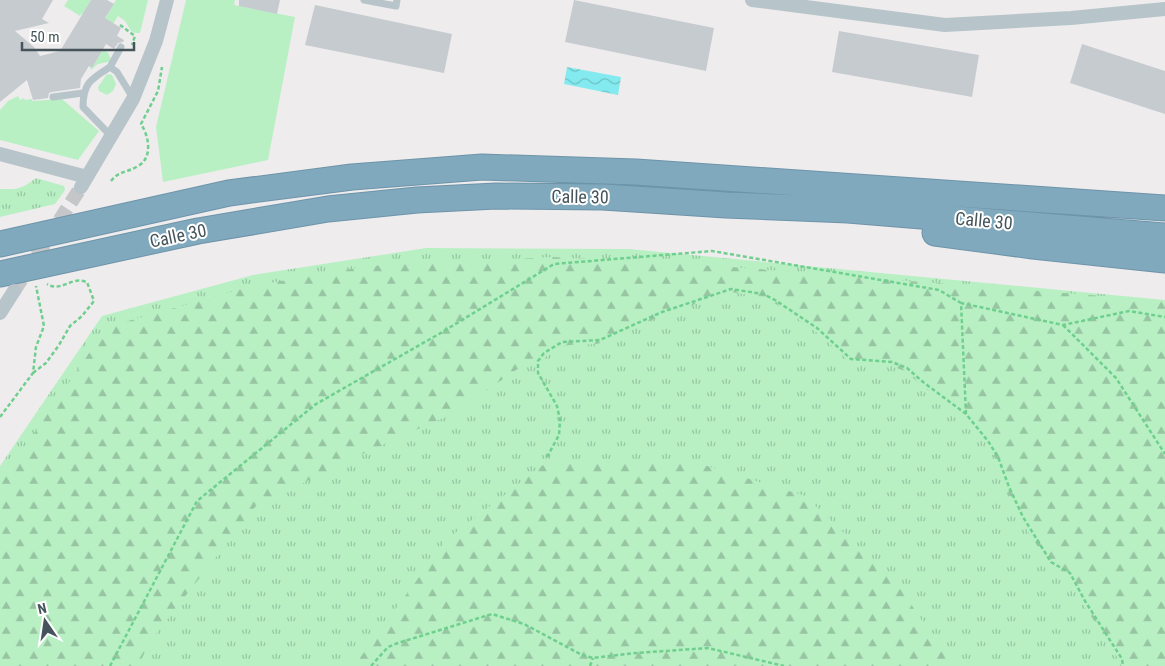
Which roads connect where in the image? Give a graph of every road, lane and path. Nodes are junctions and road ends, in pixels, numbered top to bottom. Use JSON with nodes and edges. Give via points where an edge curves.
{"nodes":[{"id":1,"x":167,"y":0,"type":"edge"},
{"id":2,"x":364,"y":0,"type":"edge"},
{"id":3,"x":397,"y":0,"type":"edge"},
{"id":4,"x":752,"y":0,"type":"edge"},
{"id":5,"x":797,"y":3,"type":"edge"},
{"id":6,"x":1164,"y":10,"type":"edge"},
{"id":7,"x":121,"y":47,"type":"dead end"},
{"id":8,"x":164,"y":59,"type":"dead end"},
{"id":9,"x":110,"y":67,"type":"junction"},
{"id":10,"x":83,"y":93,"type":"junction"},
{"id":11,"x":54,"y":97,"type":"dead end"},
{"id":12,"x":133,"y":99,"type":"junction"},
{"id":13,"x":111,"y":136,"type":"junction"},
{"id":14,"x":0,"y":154,"type":"edge"},
{"id":15,"x":111,"y":180,"type":"dead end"},
{"id":16,"x":726,"y":206,"type":"junction"},
{"id":17,"x":1165,"y":208,"type":"edge"},
{"id":18,"x":1165,"y":236,"type":"edge"},
{"id":19,"x":0,"y":244,"type":"edge"},
{"id":20,"x":1165,"y":260,"type":"edge"},
{"id":21,"x":5,"y":281,"type":"edge"},
{"id":22,"x":961,"y":302,"type":"junction"},
{"id":23,"x":0,"y":313,"type":"edge"},
{"id":24,"x":1165,"y":317,"type":"edge"},
{"id":25,"x":1062,"y":325,"type":"junction"},
{"id":26,"x":33,"y":373,"type":"junction"},
{"id":27,"x":966,"y":414,"type":"junction"},
{"id":28,"x":0,"y":417,"type":"edge"},
{"id":29,"x":1165,"y":454,"type":"edge"},
{"id":30,"x":547,"y":457,"type":"dead end"},
{"id":31,"x":593,"y":658,"type":"junction"},
{"id":32,"x":110,"y":666,"type":"edge"},
{"id":33,"x":371,"y":666,"type":"edge"},
{"id":34,"x":590,"y":666,"type":"edge"},
{"id":35,"x":784,"y":666,"type":"edge"},
{"id":36,"x":1123,"y":666,"type":"edge"}],
"edges":[{"from":1,"to":12,"type":"street","via":[[156,41]]},
{"from":2,"to":3,"type":"lane","via":[[396,6]]},
{"from":4,"to":5,"type":"street"},
{"from":5,"to":6,"type":"street","via":[[945,25]]},
{"from":7,"to":9,"type":"lane"},
{"from":8,"to":15,"type":"path","via":[[158,91],[141,124],[149,144],[146,157],[141,165],[116,174]]},
{"from":9,"to":10,"type":"lane","via":[[91,78]]},
{"from":9,"to":12,"type":"lane","via":[[117,72]]},
{"from":10,"to":11,"type":"lane"},
{"from":10,"to":13,"type":"lane","via":[[82,107]]},
{"from":12,"to":13,"type":"street"},
{"from":13,"to":14,"type":"street","via":[[84,182]]},
{"from":16,"to":18,"type":"highway","name":"Calle 30","via":[[848,210]]},
{"from":16,"to":20,"type":"highway"},
{"from":16,"to":21,"type":"highway","name":"Calle 30","via":[[603,197],[496,196],[328,209],[198,231],[24,269]]},
{"from":17,"to":19,"type":"highway","name":"Calle 30","via":[[636,172],[482,167],[352,176],[229,194]]},
{"from":21,"to":23,"type":"street"},
{"from":22,"to":25,"type":"path"},
{"from":22,"to":27,"type":"path"},
{"from":22,"to":32,"type":"path","via":[[939,290],[712,251],[554,264],[316,404],[197,501]]},
{"from":24,"to":25,"type":"path","via":[[1129,312]]},
{"from":25,"to":29,"type":"path","via":[[1116,378]]},
{"from":26,"to":26,"type":"path","via":[[36,346],[44,326],[36,282],[53,288],[76,280],[87,282],[94,301],[70,326],[46,363]]},
{"from":26,"to":28,"type":"path"},
{"from":27,"to":30,"type":"path","via":[[907,368],[892,362],[851,359],[817,328],[775,300],[763,294],[731,289],[662,312],[600,340],[562,342],[544,353],[538,362],[538,373],[557,406],[560,420],[559,435]]},
{"from":27,"to":36,"type":"path","via":[[998,456],[1023,517],[1041,546],[1051,562],[1070,573],[1122,659]]},
{"from":31,"to":33,"type":"path","via":[[524,624],[492,614],[388,647]]},
{"from":31,"to":34,"type":"path"},
{"from":31,"to":35,"type":"path","via":[[708,648]]}]}
